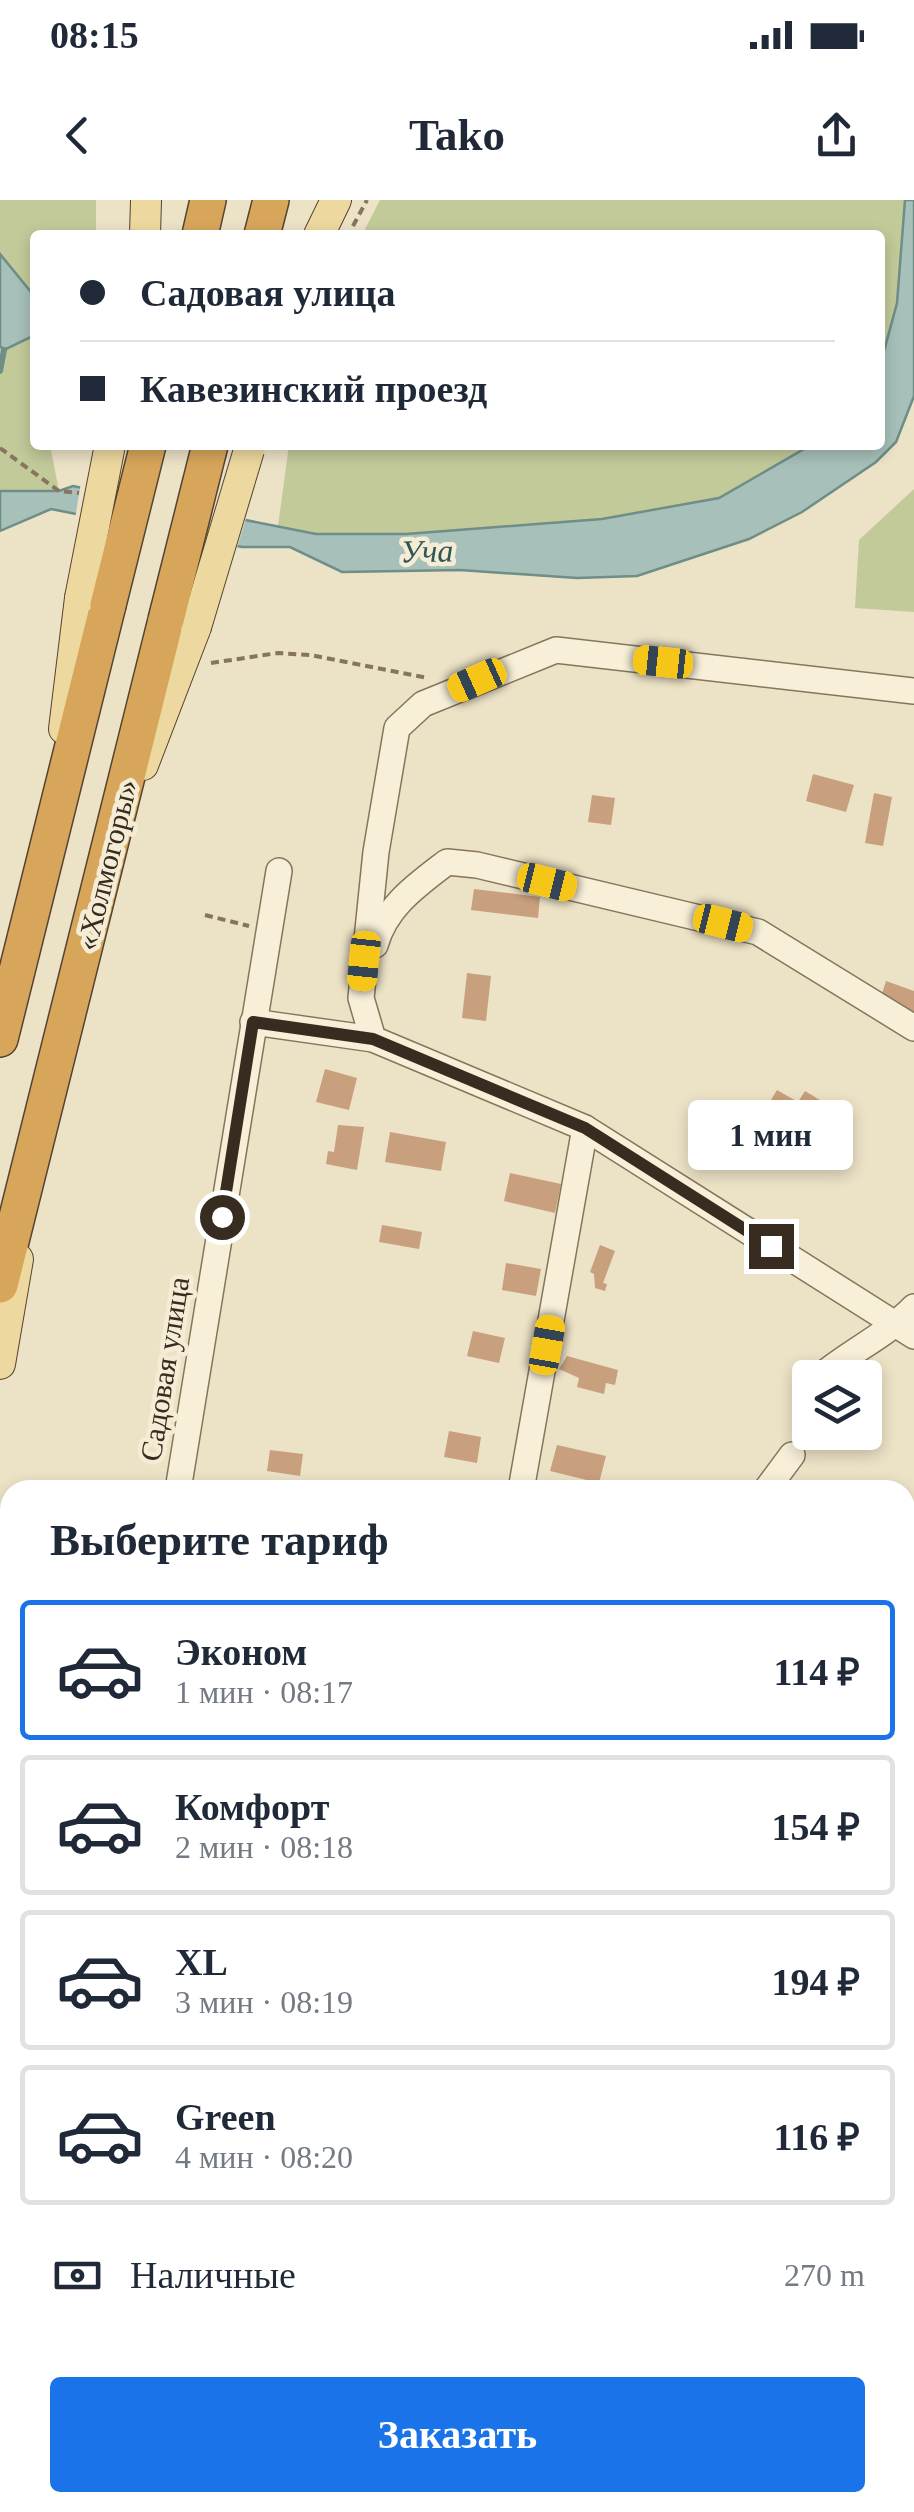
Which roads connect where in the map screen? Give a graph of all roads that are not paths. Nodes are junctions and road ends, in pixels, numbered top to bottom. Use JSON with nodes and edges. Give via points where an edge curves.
{"nodes":[{"id":1,"x":146,"y":200,"type":"edge"},
{"id":2,"x":271,"y":200,"type":"edge"},
{"id":3,"x":336,"y":200,"type":"edge"},
{"id":4,"x":145,"y":230,"type":"edge"},
{"id":5,"x":263,"y":230,"type":"edge"},
{"id":6,"x":321,"y":230,"type":"edge"},
{"id":7,"x":109,"y":450,"type":"edge"},
{"id":8,"x":146,"y":450,"type":"edge"},
{"id":9,"x":209,"y":450,"type":"edge"},
{"id":10,"x":248,"y":450,"type":"edge"},
{"id":11,"x":94,"y":602,"type":"junction"},
{"id":12,"x":181,"y":624,"type":"junction"},
{"id":13,"x":914,"y":691,"type":"edge"},
{"id":14,"x":279,"y":871,"type":"dead end"},
{"id":15,"x":361,"y":998,"type":"junction"},
{"id":16,"x":253,"y":1022,"type":"junction"},
{"id":17,"x":914,"y":1028,"type":"edge"},
{"id":18,"x":0,"y":1039,"type":"edge"},
{"id":19,"x":373,"y":1039,"type":"junction"},
{"id":20,"x":585,"y":1128,"type":"junction"},
{"id":21,"x":36,"y":1151,"type":"junction"},
{"id":22,"x":0,"y":1285,"type":"edge"},
{"id":23,"x":914,"y":1306,"type":"edge"},
{"id":24,"x":905,"y":1331,"type":"edge"},
{"id":25,"x":842,"y":1360,"type":"edge"},
{"id":26,"x":0,"y":1364,"type":"edge"},
{"id":27,"x":792,"y":1455,"type":"dead end"},
{"id":28,"x":180,"y":1480,"type":"edge"},
{"id":29,"x":523,"y":1480,"type":"edge"},
{"id":30,"x":773,"y":1480,"type":"edge"}],
"edges":[{"from":1,"to":4,"type":"main road"},
{"from":2,"to":5,"type":"highway"},
{"from":3,"to":6,"type":"main road"},
{"from":7,"to":11,"type":"main road","bridge":true},
{"from":8,"to":11,"type":"highway","name":"«Холмогоры»","bridge":true},
{"from":9,"to":12,"type":"highway","name":"«Холмогоры»","bridge":true},
{"from":10,"to":12,"type":"main road","bridge":true},
{"from":11,"to":18,"type":"highway","name":"«Холмогоры»","via":[[54,818]]},
{"from":12,"to":21,"type":"highway","name":"«Холмогоры»","via":[[110,852]]},
{"from":13,"to":15,"type":"street","via":[[556,650],[423,704],[397,728]]},
{"from":14,"to":16,"type":"street","name":"Садовая улица"},
{"from":15,"to":17,"type":"street","via":[[380,925],[402,897],[447,862],[758,932]]},
{"from":15,"to":19,"type":"street"},
{"from":16,"to":19,"type":"street"},
{"from":16,"to":28,"type":"street","name":"Садовая улица"},
{"from":19,"to":20,"type":"street"},
{"from":20,"to":24,"type":"street"},
{"from":20,"to":29,"type":"street"},
{"from":21,"to":22,"type":"highway","name":"«Холмогоры»"},
{"from":21,"to":26,"type":"main road"},
{"from":23,"to":24,"type":"street"},
{"from":24,"to":25,"type":"street","via":[[870,1338]]},
{"from":27,"to":30,"type":"street"}]}
